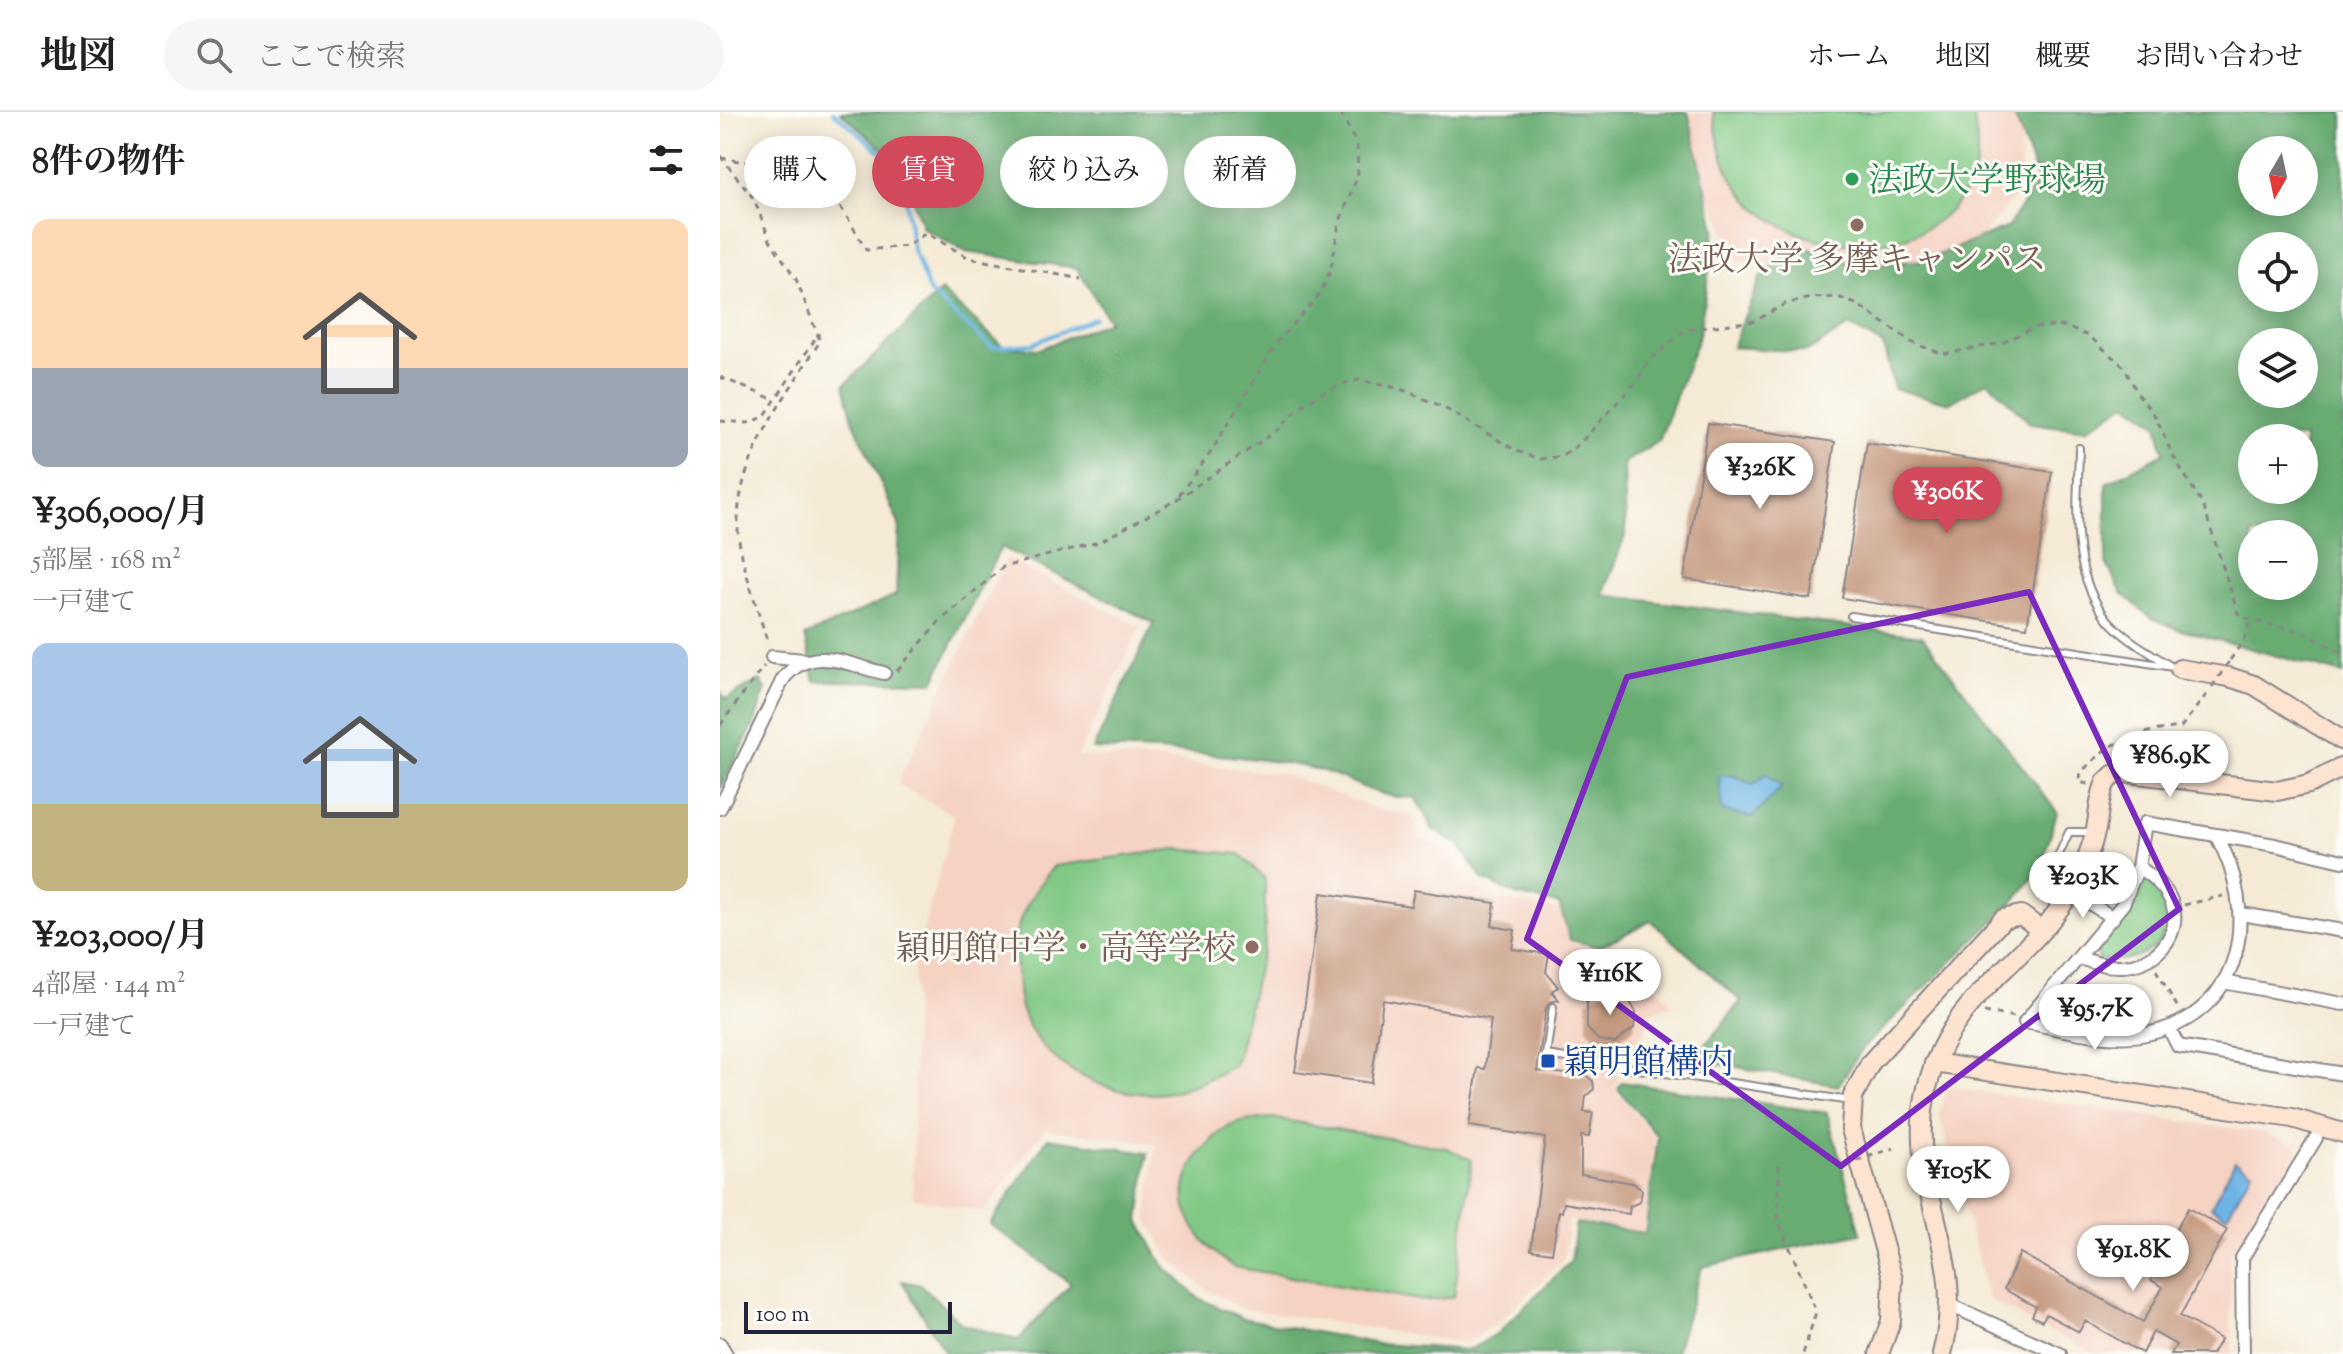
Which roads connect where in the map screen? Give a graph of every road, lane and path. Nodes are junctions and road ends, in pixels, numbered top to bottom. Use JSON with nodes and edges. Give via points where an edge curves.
{"nodes":[{"id":1,"x":1340,"y":112,"type":"edge"},
{"id":2,"x":721,"y":157,"type":"edge"},
{"id":3,"x":1081,"y":279,"type":"dead end"},
{"id":4,"x":819,"y":333,"type":"junction"},
{"id":5,"x":720,"y":377,"type":"edge"},
{"id":6,"x":777,"y":401,"type":"junction"},
{"id":7,"x":720,"y":421,"type":"edge"},
{"id":8,"x":2079,"y":448,"type":"dead end"},
{"id":9,"x":1174,"y":501,"type":"junction"},
{"id":10,"x":1851,"y":616,"type":"dead end"},
{"id":11,"x":2250,"y":620,"type":"junction"},
{"id":12,"x":2343,"y":654,"type":"edge"},
{"id":13,"x":772,"y":657,"type":"junction"},
{"id":14,"x":805,"y":660,"type":"junction"},
{"id":15,"x":2176,"y":668,"type":"junction"},
{"id":16,"x":884,"y":673,"type":"joint"},
{"id":17,"x":720,"y":725,"type":"edge"},
{"id":18,"x":2343,"y":741,"type":"edge"},
{"id":19,"x":2343,"y":767,"type":"edge"},
{"id":20,"x":2104,"y":786,"type":"junction"},
{"id":21,"x":720,"y":808,"type":"edge"},
{"id":22,"x":2095,"y":833,"type":"junction"},
{"id":23,"x":2216,"y":835,"type":"junction"},
{"id":24,"x":2343,"y":861,"type":"edge"},
{"id":25,"x":2138,"y":867,"type":"junction"},
{"id":26,"x":2071,"y":891,"type":"junction"},
{"id":27,"x":2239,"y":893,"type":"junction"},
{"id":28,"x":2173,"y":907,"type":"junction"},
{"id":29,"x":2056,"y":913,"type":"junction"},
{"id":30,"x":2241,"y":914,"type":"junction"},
{"id":31,"x":2113,"y":918,"type":"junction"},
{"id":32,"x":2041,"y":930,"type":"junction"},
{"id":33,"x":2343,"y":931,"type":"edge"},
{"id":34,"x":2079,"y":958,"type":"junction"},
{"id":35,"x":2150,"y":959,"type":"junction"},
{"id":36,"x":2223,"y":982,"type":"junction"},
{"id":37,"x":2343,"y":1004,"type":"edge"},
{"id":38,"x":1553,"y":1007,"type":"dead end"},
{"id":39,"x":1986,"y":1012,"type":"dead end"},
{"id":40,"x":2007,"y":1016,"type":"dead end"},
{"id":41,"x":2185,"y":1021,"type":"junction"},
{"id":42,"x":2169,"y":1028,"type":"junction"},
{"id":43,"x":1934,"y":1063,"type":"junction"},
{"id":44,"x":2343,"y":1074,"type":"edge"},
{"id":45,"x":1844,"y":1100,"type":"junction"},
{"id":46,"x":2343,"y":1133,"type":"edge"},
{"id":47,"x":2316,"y":1138,"type":"dead end"},
{"id":48,"x":1894,"y":1148,"type":"dead end"},
{"id":49,"x":1779,"y":1165,"type":"dead end"},
{"id":50,"x":1845,"y":1165,"type":"dead end"},
{"id":51,"x":1950,"y":1305,"type":"junction"},
{"id":52,"x":720,"y":1344,"type":"edge"},
{"id":53,"x":726,"y":1354,"type":"edge"},
{"id":54,"x":1803,"y":1354,"type":"edge"},
{"id":55,"x":1879,"y":1354,"type":"edge"},
{"id":56,"x":1942,"y":1354,"type":"edge"},
{"id":57,"x":2060,"y":1354,"type":"edge"},
{"id":58,"x":2243,"y":1354,"type":"edge"}],
"edges":[{"from":1,"to":9,"type":"path","via":[[1357,145],[1358,175],[1339,224],[1331,269],[1320,294],[1278,341]]},
{"from":2,"to":3,"type":"path","via":[[770,167],[815,185],[832,196],[866,250],[907,246],[926,233],[969,258]]},
{"from":2,"to":4,"type":"path","via":[[754,199]]},
{"from":4,"to":6,"type":"path"},
{"from":4,"to":13,"type":"path","via":[[820,341],[749,457],[743,487],[738,531]]},
{"from":5,"to":6,"type":"path"},
{"from":6,"to":7,"type":"path","via":[[756,420]]},
{"from":8,"to":15,"type":"lane","via":[[2077,534],[2095,599],[2110,621]]},
{"from":9,"to":11,"type":"path","via":[[1276,431],[1307,401],[1359,380],[1401,389],[1441,406],[1517,451],[1541,459],[1563,456],[1684,330],[1755,321],[1785,304],[1838,297],[1913,343],[1943,354],[2002,343],[2034,327],[2063,326],[2089,336],[2124,367],[2156,417],[2203,505],[2238,613]]},
{"from":9,"to":16,"type":"path","via":[[1099,542],[1003,567],[939,622],[897,671]]},
{"from":10,"to":15,"type":"lane"},
{"from":11,"to":12,"type":"path","via":[[2304,632]]},
{"from":11,"to":20,"type":"path","bridge":true,"via":[[2244,640],[2181,727],[2127,738],[2092,758],[2079,782]]},
{"from":13,"to":14,"type":"street"},
{"from":13,"to":17,"type":"path"},
{"from":14,"to":16,"type":"street","via":[[846,661]]},
{"from":14,"to":21,"type":"street","via":[[783,679]]},
{"from":15,"to":18,"type":"street","via":[[2254,685]]},
{"from":19,"to":20,"type":"street","via":[[2309,784],[2277,791],[2124,773],[2113,775]]},
{"from":20,"to":22,"type":"street"},
{"from":22,"to":26,"type":"street"},
{"from":22,"to":29,"type":"lane","via":[[2069,832],[2046,883]]},
{"from":23,"to":24,"type":"street"},
{"from":23,"to":25,"type":"street","via":[[2145,823]]},
{"from":23,"to":27,"type":"street"},
{"from":25,"to":28,"type":"street","via":[[2161,885]]},
{"from":25,"to":31,"type":"street"},
{"from":26,"to":29,"type":"street"},
{"from":26,"to":31,"type":"street"},
{"from":27,"to":28,"type":"path"},
{"from":27,"to":30,"type":"street"},
{"from":28,"to":35,"type":"street","via":[[2171,933]]},
{"from":29,"to":32,"type":"street"},
{"from":30,"to":33,"type":"street"},
{"from":30,"to":36,"type":"street","via":[[2235,959]]},
{"from":31,"to":34,"type":"street"},
{"from":32,"to":43,"type":"street","via":[[1970,1001]]},
{"from":32,"to":45,"type":"street","via":[[2017,914],[2003,919],[1871,1062]]},
{"from":34,"to":35,"type":"street","via":[[2124,967]]},
{"from":34,"to":42,"type":"street","via":[[2025,1022],[2123,1037]]},
{"from":35,"to":41,"type":"path"},
{"from":36,"to":37,"type":"street"},
{"from":36,"to":41,"type":"street"},
{"from":38,"to":45,"type":"lane","via":[[1546,1055]]},
{"from":39,"to":40,"type":"path"},
{"from":41,"to":42,"type":"street"},
{"from":42,"to":44,"type":"street","via":[[2178,1046]]},
{"from":43,"to":46,"type":"street","via":[[2292,1118]]},
{"from":43,"to":51,"type":"street","via":[[1920,1146],[1947,1260]]},
{"from":45,"to":55,"type":"street","via":[[1893,1280],[1891,1321]]},
{"from":47,"to":58,"type":"street","via":[[2242,1258]]},
{"from":48,"to":50,"type":"path","bridge":true},
{"from":49,"to":54,"type":"path","via":[[1778,1219],[1816,1312]]},
{"from":51,"to":56,"type":"street"},
{"from":51,"to":57,"type":"street"},
{"from":52,"to":53,"type":"street"}]}
